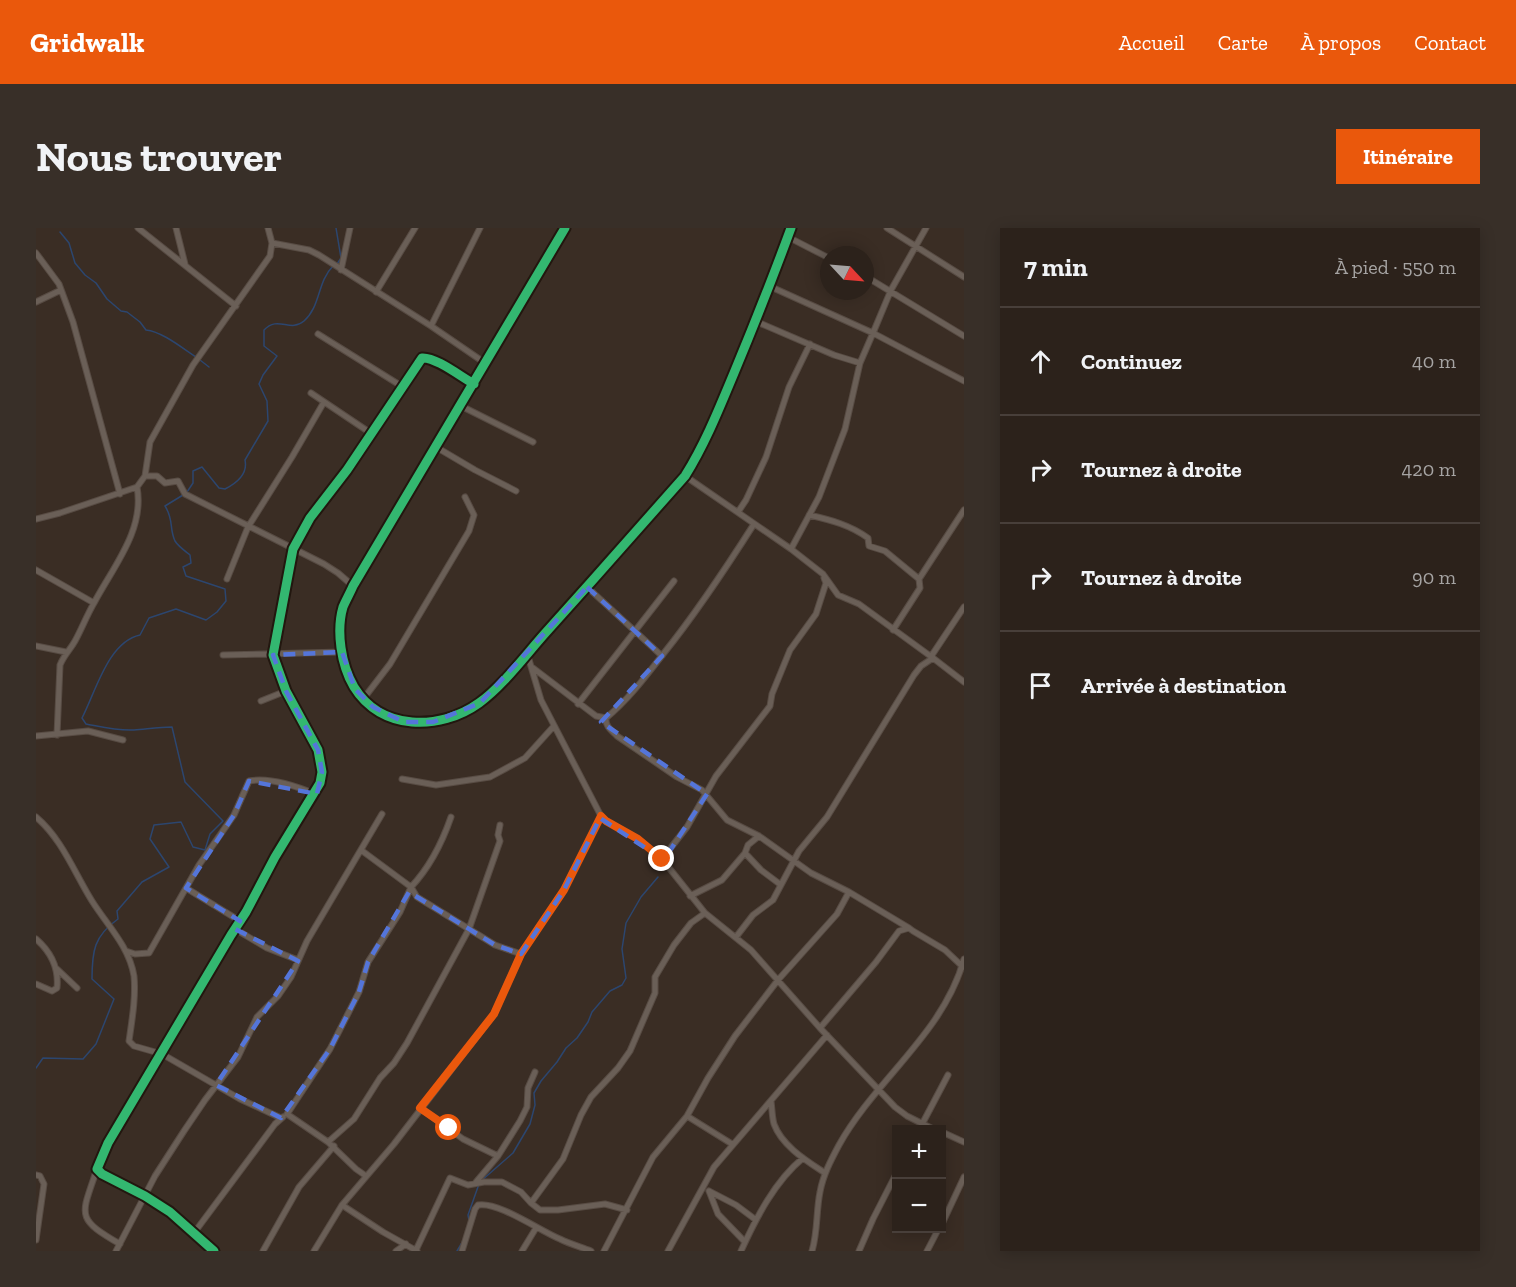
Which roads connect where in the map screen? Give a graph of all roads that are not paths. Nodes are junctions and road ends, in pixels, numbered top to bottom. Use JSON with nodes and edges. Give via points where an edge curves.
{"nodes":[{"id":1,"x":138,"y":228,"type":"edge"},
{"id":2,"x":176,"y":228,"type":"edge"},
{"id":3,"x":268,"y":228,"type":"edge"},
{"id":4,"x":350,"y":228,"type":"edge"},
{"id":5,"x":415,"y":228,"type":"edge"},
{"id":6,"x":480,"y":228,"type":"edge"},
{"id":7,"x":565,"y":228,"type":"edge"},
{"id":8,"x":791,"y":228,"type":"edge"},
{"id":9,"x":887,"y":228,"type":"edge"},
{"id":10,"x":926,"y":228,"type":"edge"},
{"id":11,"x":788,"y":237,"type":"junction"},
{"id":12,"x":272,"y":243,"type":"junction"},
{"id":13,"x":915,"y":246,"type":"junction"},
{"id":14,"x":36,"y":252,"type":"edge"},
{"id":15,"x":820,"y":253,"type":"edge"},
{"id":16,"x":185,"y":266,"type":"junction"},
{"id":17,"x":339,"y":269,"type":"junction"},
{"id":18,"x":964,"y":277,"type":"edge"},
{"id":19,"x":874,"y":281,"type":"edge"},
{"id":20,"x":769,"y":286,"type":"junction"},
{"id":21,"x":61,"y":290,"type":"junction"},
{"id":22,"x":891,"y":290,"type":"junction"},
{"id":23,"x":376,"y":292,"type":"junction"},
{"id":24,"x":36,"y":302,"type":"edge"},
{"id":25,"x":236,"y":306,"type":"junction"},
{"id":26,"x":756,"y":321,"type":"junction"},
{"id":27,"x":431,"y":326,"type":"junction"},
{"id":28,"x":873,"y":333,"type":"junction"},
{"id":29,"x":318,"y":334,"type":"dead end"},
{"id":30,"x":964,"y":336,"type":"edge"},
{"id":31,"x":810,"y":344,"type":"junction"},
{"id":32,"x":485,"y":363,"type":"junction"},
{"id":33,"x":860,"y":363,"type":"junction"},
{"id":34,"x":964,"y":381,"type":"edge"},
{"id":35,"x":474,"y":384,"type":"junction"},
{"id":36,"x":403,"y":387,"type":"junction"},
{"id":37,"x":311,"y":393,"type":"dead end"},
{"id":38,"x":324,"y":402,"type":"junction"},
{"id":39,"x":461,"y":406,"type":"junction"},
{"id":40,"x":372,"y":434,"type":"junction"},
{"id":41,"x":532,"y":442,"type":"dead end"},
{"id":42,"x":436,"y":447,"type":"junction"},
{"id":43,"x":145,"y":476,"type":"junction"},
{"id":44,"x":685,"y":476,"type":"junction"},
{"id":45,"x":137,"y":487,"type":"junction"},
{"id":46,"x":516,"y":491,"type":"dead end"},
{"id":47,"x":120,"y":494,"type":"junction"},
{"id":48,"x":465,"y":497,"type":"dead end"},
{"id":49,"x":964,"y":510,"type":"edge"},
{"id":50,"x":738,"y":512,"type":"junction"},
{"id":51,"x":809,"y":515,"type":"junction"},
{"id":52,"x":36,"y":519,"type":"edge"},
{"id":53,"x":754,"y":524,"type":"junction"},
{"id":54,"x":248,"y":527,"type":"junction"},
{"id":55,"x":293,"y":549,"type":"junction"},
{"id":56,"x":791,"y":549,"type":"junction"},
{"id":57,"x":36,"y":570,"type":"edge"},
{"id":58,"x":822,"y":574,"type":"junction"},
{"id":59,"x":227,"y":579,"type":"dead end"},
{"id":60,"x":920,"y":579,"type":"junction"},
{"id":61,"x":674,"y":580,"type":"dead end"},
{"id":62,"x":353,"y":586,"type":"junction"},
{"id":63,"x":587,"y":587,"type":"junction"},
{"id":64,"x":94,"y":603,"type":"junction"},
{"id":65,"x":964,"y":607,"type":"edge"},
{"id":66,"x":893,"y":630,"type":"junction"},
{"id":67,"x":635,"y":632,"type":"junction"},
{"id":68,"x":36,"y":646,"type":"edge"},
{"id":69,"x":66,"y":652,"type":"junction"},
{"id":70,"x":342,"y":652,"type":"junction"},
{"id":71,"x":527,"y":653,"type":"junction"},
{"id":72,"x":223,"y":655,"type":"dead end"},
{"id":73,"x":273,"y":655,"type":"junction"},
{"id":74,"x":662,"y":656,"type":"junction"},
{"id":75,"x":933,"y":658,"type":"junction"},
{"id":76,"x":531,"y":667,"type":"junction"},
{"id":77,"x":964,"y":682,"type":"edge"},
{"id":78,"x":286,"y":691,"type":"junction"},
{"id":79,"x":364,"y":698,"type":"junction"},
{"id":80,"x":261,"y":701,"type":"dead end"},
{"id":81,"x":578,"y":704,"type":"junction"},
{"id":82,"x":606,"y":718,"type":"junction"},
{"id":83,"x":553,"y":727,"type":"junction"},
{"id":84,"x":57,"y":735,"type":"junction"},
{"id":85,"x":36,"y":736,"type":"edge"},
{"id":86,"x":123,"y":740,"type":"dead end"},
{"id":87,"x":402,"y":779,"type":"dead end"},
{"id":88,"x":315,"y":794,"type":"junction"},
{"id":89,"x":707,"y":794,"type":"junction"},
{"id":90,"x":382,"y":814,"type":"dead end"},
{"id":91,"x":601,"y":816,"type":"junction"},
{"id":92,"x":36,"y":817,"type":"edge"},
{"id":93,"x":451,"y":817,"type":"dead end"},
{"id":94,"x":500,"y":825,"type":"dead end"},
{"id":95,"x":759,"y":836,"type":"junction"},
{"id":96,"x":361,"y":850,"type":"junction"},
{"id":97,"x":745,"y":853,"type":"junction"},
{"id":98,"x":662,"y":859,"type":"junction"},
{"id":99,"x":794,"y":861,"type":"junction"},
{"id":100,"x":781,"y":885,"type":"junction"},
{"id":101,"x":411,"y":887,"type":"junction"},
{"id":102,"x":186,"y":888,"type":"junction"},
{"id":103,"x":849,"y":892,"type":"junction"},
{"id":104,"x":690,"y":896,"type":"junction"},
{"id":105,"x":705,"y":913,"type":"junction"},
{"id":106,"x":240,"y":921,"type":"junction"},
{"id":107,"x":909,"y":928,"type":"junction"},
{"id":108,"x":235,"y":929,"type":"junction"},
{"id":109,"x":469,"y":929,"type":"junction"},
{"id":110,"x":736,"y":937,"type":"junction"},
{"id":111,"x":36,"y":939,"type":"edge"},
{"id":112,"x":126,"y":951,"type":"junction"},
{"id":113,"x":521,"y":954,"type":"junction"},
{"id":114,"x":964,"y":959,"type":"edge"},
{"id":115,"x":298,"y":960,"type":"junction"},
{"id":116,"x":963,"y":966,"type":"edge"},
{"id":117,"x":56,"y":967,"type":"junction"},
{"id":118,"x":778,"y":980,"type":"junction"},
{"id":119,"x":36,"y":984,"type":"edge"},
{"id":120,"x":77,"y":988,"type":"dead end"},
{"id":121,"x":820,"y":1028,"type":"junction"},
{"id":122,"x":827,"y":1035,"type":"junction"},
{"id":123,"x":162,"y":1054,"type":"junction"},
{"id":124,"x":535,"y":1071,"type":"dead end"},
{"id":125,"x":948,"y":1075,"type":"dead end"},
{"id":126,"x":216,"y":1085,"type":"junction"},
{"id":127,"x":878,"y":1088,"type":"junction"},
{"id":128,"x":771,"y":1101,"type":"junction"},
{"id":129,"x":420,"y":1108,"type":"junction"},
{"id":130,"x":284,"y":1116,"type":"junction"},
{"id":131,"x":687,"y":1116,"type":"junction"},
{"id":132,"x":918,"y":1125,"type":"edge"},
{"id":133,"x":921,"y":1125,"type":"edge"},
{"id":134,"x":946,"y":1134,"type":"edge"},
{"id":135,"x":964,"y":1142,"type":"edge"},
{"id":136,"x":331,"y":1144,"type":"junction"},
{"id":137,"x":732,"y":1144,"type":"junction"},
{"id":138,"x":498,"y":1156,"type":"junction"},
{"id":139,"x":803,"y":1158,"type":"junction"},
{"id":140,"x":97,"y":1169,"type":"junction"},
{"id":141,"x":825,"y":1173,"type":"junction"},
{"id":142,"x":36,"y":1174,"type":"edge"},
{"id":143,"x":366,"y":1176,"type":"junction"},
{"id":144,"x":964,"y":1177,"type":"edge"},
{"id":145,"x":894,"y":1179,"type":"edge"},
{"id":146,"x":476,"y":1182,"type":"junction"},
{"id":147,"x":703,"y":1186,"type":"junction"},
{"id":148,"x":709,"y":1191,"type":"junction"},
{"id":149,"x":145,"y":1196,"type":"junction"},
{"id":150,"x":531,"y":1203,"type":"junction"},
{"id":151,"x":342,"y":1205,"type":"junction"},
{"id":152,"x":627,"y":1210,"type":"junction"},
{"id":153,"x":946,"y":1215,"type":"edge"},
{"id":154,"x":756,"y":1220,"type":"junction"},
{"id":155,"x":536,"y":1228,"type":"junction"},
{"id":156,"x":194,"y":1233,"type":"junction"},
{"id":157,"x":936,"y":1233,"type":"edge"},
{"id":158,"x":36,"y":1240,"type":"edge"},
{"id":159,"x":745,"y":1242,"type":"junction"},
{"id":160,"x":120,"y":1244,"type":"junction"},
{"id":161,"x":406,"y":1244,"type":"junction"},
{"id":162,"x":582,"y":1249,"type":"edge"},
{"id":163,"x":116,"y":1251,"type":"edge"},
{"id":164,"x":212,"y":1251,"type":"edge"},
{"id":165,"x":263,"y":1251,"type":"edge"},
{"id":166,"x":314,"y":1251,"type":"edge"},
{"id":167,"x":396,"y":1251,"type":"edge"},
{"id":168,"x":417,"y":1251,"type":"edge"},
{"id":169,"x":462,"y":1251,"type":"edge"},
{"id":170,"x":522,"y":1251,"type":"edge"},
{"id":171,"x":591,"y":1251,"type":"edge"},
{"id":172,"x":604,"y":1251,"type":"edge"},
{"id":173,"x":668,"y":1251,"type":"edge"},
{"id":174,"x":741,"y":1251,"type":"edge"},
{"id":175,"x":812,"y":1251,"type":"edge"},
{"id":176,"x":859,"y":1251,"type":"edge"},
{"id":177,"x":927,"y":1251,"type":"edge"}],
"edges":[{"from":1,"to":16,"type":"street"},
{"from":2,"to":16,"type":"street"},
{"from":3,"to":12,"type":"street"},
{"from":4,"to":17,"type":"street"},
{"from":5,"to":23,"type":"street"},
{"from":6,"to":27,"type":"street"},
{"from":7,"to":32,"type":"street"},
{"from":8,"to":11,"type":"street"},
{"from":9,"to":13,"type":"street"},
{"from":10,"to":13,"type":"street"},
{"from":11,"to":15,"type":"street"},
{"from":11,"to":20,"type":"street"},
{"from":12,"to":17,"type":"street","via":[[309,250]]},
{"from":12,"to":25,"type":"street","via":[[270,256]]},
{"from":13,"to":18,"type":"street"},
{"from":13,"to":22,"type":"street"},
{"from":14,"to":21,"type":"street"},
{"from":16,"to":25,"type":"street"},
{"from":17,"to":23,"type":"street"},
{"from":19,"to":22,"type":"street"},
{"from":20,"to":26,"type":"street"},
{"from":20,"to":28,"type":"street"},
{"from":21,"to":24,"type":"street"},
{"from":21,"to":47,"type":"street"},
{"from":22,"to":28,"type":"street"},
{"from":22,"to":30,"type":"street"},
{"from":23,"to":27,"type":"street"},
{"from":25,"to":43,"type":"street","via":[[197,358],[150,442]]},
{"from":26,"to":31,"type":"street"},
{"from":26,"to":44,"type":"street","via":[[711,430]]},
{"from":27,"to":32,"type":"street"},
{"from":28,"to":33,"type":"street"},
{"from":28,"to":34,"type":"street"},
{"from":29,"to":36,"type":"street"},
{"from":31,"to":33,"type":"street"},
{"from":31,"to":50,"type":"street","via":[[789,387],[766,458]]},
{"from":32,"to":35,"type":"street"},
{"from":33,"to":51,"type":"street","via":[[845,429]]},
{"from":35,"to":36,"type":"street","via":[[426,357],[419,360]]},
{"from":35,"to":39,"type":"street"},
{"from":36,"to":40,"type":"street"},
{"from":37,"to":38,"type":"street"},
{"from":38,"to":40,"type":"street"},
{"from":38,"to":54,"type":"street"},
{"from":39,"to":41,"type":"street"},
{"from":39,"to":42,"type":"street"},
{"from":40,"to":55,"type":"street","via":[[310,518]]},
{"from":42,"to":46,"type":"street"},
{"from":42,"to":62,"type":"street"},
{"from":43,"to":45,"type":"street"},
{"from":43,"to":54,"type":"street","via":[[157,476],[165,483],[178,482],[185,494]]},
{"from":44,"to":50,"type":"street"},
{"from":44,"to":63,"type":"street"},
{"from":45,"to":47,"type":"street"},
{"from":45,"to":64,"type":"street","via":[[139,510],[124,554]]},
{"from":47,"to":52,"type":"street"},
{"from":48,"to":79,"type":"street","via":[[474,515],[469,531],[390,663]]},
{"from":49,"to":60,"type":"street"},
{"from":50,"to":53,"type":"street"},
{"from":51,"to":56,"type":"street"},
{"from":51,"to":60,"type":"street","via":[[859,531],[868,538],[869,546],[885,551]]},
{"from":53,"to":56,"type":"street"},
{"from":53,"to":74,"type":"street"},
{"from":54,"to":55,"type":"street"},
{"from":54,"to":59,"type":"street"},
{"from":55,"to":62,"type":"street","via":[[324,564]]},
{"from":55,"to":73,"type":"street"},
{"from":56,"to":58,"type":"street"},
{"from":57,"to":64,"type":"street"},
{"from":58,"to":66,"type":"street","via":[[838,596],[859,604]]},
{"from":58,"to":89,"type":"street","via":[[826,583],[816,614],[790,650],[770,706],[716,776]]},
{"from":60,"to":66,"type":"street","via":[[920,588]]},
{"from":61,"to":67,"type":"street"},
{"from":62,"to":70,"type":"street","via":[[343,607]]},
{"from":63,"to":67,"type":"street"},
{"from":63,"to":71,"type":"street"},
{"from":64,"to":69,"type":"street"},
{"from":65,"to":75,"type":"street","via":[[933,652]]},
{"from":66,"to":75,"type":"street"},
{"from":67,"to":74,"type":"street"},
{"from":67,"to":81,"type":"street"},
{"from":68,"to":69,"type":"street"},
{"from":69,"to":84,"type":"street","via":[[60,664]]},
{"from":70,"to":73,"type":"street"},
{"from":70,"to":79,"type":"street","via":[[347,674]]},
{"from":71,"to":76,"type":"street"},
{"from":71,"to":79,"type":"street","via":[[480,703],[446,719],[404,722],[384,714]]},
{"from":72,"to":73,"type":"street"},
{"from":73,"to":78,"type":"street"},
{"from":74,"to":82,"type":"street"},
{"from":75,"to":77,"type":"street"},
{"from":75,"to":99,"type":"street","via":[[914,675],[827,817]]},
{"from":76,"to":81,"type":"street"},
{"from":76,"to":83,"type":"street"},
{"from":78,"to":80,"type":"street"},
{"from":78,"to":88,"type":"street","via":[[322,764]]},
{"from":81,"to":82,"type":"street","via":[[596,717]]},
{"from":82,"to":89,"type":"street","via":[[608,728],[617,736]]},
{"from":83,"to":87,"type":"street","via":[[525,758],[490,777],[436,786]]},
{"from":83,"to":91,"type":"street"},
{"from":84,"to":85,"type":"street"},
{"from":84,"to":86,"type":"street","via":[[88,731]]},
{"from":88,"to":102,"type":"street","via":[[294,786],[249,781],[234,815]]},
{"from":88,"to":106,"type":"street"},
{"from":89,"to":95,"type":"street","via":[[727,820]]},
{"from":89,"to":98,"type":"street"},
{"from":90,"to":96,"type":"street"},
{"from":91,"to":98,"type":"street"},
{"from":91,"to":113,"type":"street","via":[[564,890]]},
{"from":92,"to":112,"type":"street","via":[[55,835],[91,900]]},
{"from":93,"to":101,"type":"street","via":[[426,871]]},
{"from":94,"to":109,"type":"street","via":[[500,840]]},
{"from":95,"to":97,"type":"street"},
{"from":95,"to":99,"type":"street"},
{"from":96,"to":101,"type":"street"},
{"from":96,"to":115,"type":"street"},
{"from":97,"to":100,"type":"street"},
{"from":97,"to":104,"type":"street","via":[[722,880]]},
{"from":98,"to":104,"type":"street"},
{"from":99,"to":100,"type":"street"},
{"from":99,"to":103,"type":"street"},
{"from":100,"to":110,"type":"street","via":[[769,905],[753,915]]},
{"from":101,"to":109,"type":"street","via":[[417,897]]},
{"from":101,"to":130,"type":"street","via":[[368,962],[359,992],[330,1049]]},
{"from":102,"to":106,"type":"street"},
{"from":102,"to":112,"type":"street","via":[[149,952]]},
{"from":103,"to":107,"type":"street"},
{"from":103,"to":118,"type":"street","via":[[837,914]]},
{"from":104,"to":105,"type":"street"},
{"from":105,"to":110,"type":"street"},
{"from":105,"to":150,"type":"street","via":[[682,933],[666,958],[655,977],[655,993],[630,1050],[591,1097],[563,1160]]},
{"from":106,"to":108,"type":"street"},
{"from":107,"to":116,"type":"street"},
{"from":107,"to":121,"type":"street","via":[[898,931]]},
{"from":108,"to":115,"type":"street"},
{"from":108,"to":123,"type":"street"},
{"from":109,"to":113,"type":"street","via":[[495,945]]},
{"from":109,"to":136,"type":"street","via":[[407,1043],[354,1119]]},
{"from":110,"to":118,"type":"street"},
{"from":111,"to":117,"type":"street"},
{"from":112,"to":123,"type":"street","via":[[134,976],[129,1041]]},
{"from":113,"to":129,"type":"street","via":[[494,1014]]},
{"from":114,"to":116,"type":"street"},
{"from":115,"to":126,"type":"street","via":[[286,984],[257,1017],[238,1057]]},
{"from":116,"to":127,"type":"street","via":[[943,1007]]},
{"from":117,"to":119,"type":"street","via":[[57,988],[52,991]]},
{"from":117,"to":120,"type":"street"},
{"from":118,"to":121,"type":"street"},
{"from":118,"to":131,"type":"street","via":[[735,1036]]},
{"from":121,"to":122,"type":"street"},
{"from":122,"to":127,"type":"street"},
{"from":122,"to":128,"type":"street"},
{"from":123,"to":126,"type":"street"},
{"from":123,"to":140,"type":"street","via":[[108,1143]]},
{"from":124,"to":138,"type":"street","via":[[524,1114]]},
{"from":125,"to":133,"type":"street"},
{"from":126,"to":130,"type":"street"},
{"from":126,"to":149,"type":"street"},
{"from":127,"to":132,"type":"street"},
{"from":127,"to":141,"type":"street","via":[[857,1114]]},
{"from":128,"to":137,"type":"street"},
{"from":128,"to":139,"type":"street","via":[[780,1135]]},
{"from":129,"to":138,"type":"street","via":[[463,1139]]},
{"from":129,"to":143,"type":"street"},
{"from":130,"to":136,"type":"street"},
{"from":130,"to":156,"type":"street"},
{"from":131,"to":137,"type":"street"},
{"from":131,"to":152,"type":"street","via":[[653,1157]]},
{"from":134,"to":135,"type":"street"},
{"from":136,"to":143,"type":"street"},
{"from":136,"to":165,"type":"street","via":[[299,1187]]},
{"from":137,"to":147,"type":"street"},
{"from":138,"to":146,"type":"street"},
{"from":139,"to":141,"type":"street"},
{"from":139,"to":154,"type":"street"},
{"from":140,"to":149,"type":"street"},
{"from":140,"to":160,"type":"street","via":[[85,1209],[86,1220]]},
{"from":141,"to":175,"type":"street"},
{"from":142,"to":158,"type":"street","via":[[44,1185]]},
{"from":143,"to":151,"type":"street"},
{"from":144,"to":153,"type":"street"},
{"from":145,"to":176,"type":"street"},
{"from":146,"to":150,"type":"street","via":[[502,1182],[521,1192]]},
{"from":146,"to":168,"type":"street","via":[[468,1185],[448,1180]]},
{"from":147,"to":148,"type":"street"},
{"from":147,"to":173,"type":"street"},
{"from":148,"to":154,"type":"street"},
{"from":148,"to":159,"type":"street","via":[[718,1214]]},
{"from":149,"to":156,"type":"street"},
{"from":149,"to":160,"type":"street"},
{"from":150,"to":152,"type":"street","via":[[540,1210],[605,1204]]},
{"from":151,"to":161,"type":"street"},
{"from":151,"to":166,"type":"street"},
{"from":152,"to":172,"type":"street"},
{"from":154,"to":159,"type":"street"},
{"from":155,"to":162,"type":"street"},
{"from":155,"to":169,"type":"street","via":[[496,1207],[478,1205]]},
{"from":155,"to":170,"type":"street"},
{"from":156,"to":164,"type":"street"},
{"from":157,"to":177,"type":"street"},
{"from":159,"to":174,"type":"street"},
{"from":160,"to":163,"type":"street"},
{"from":161,"to":167,"type":"street"},
{"from":161,"to":168,"type":"street"},
{"from":162,"to":171,"type":"street"}]}
